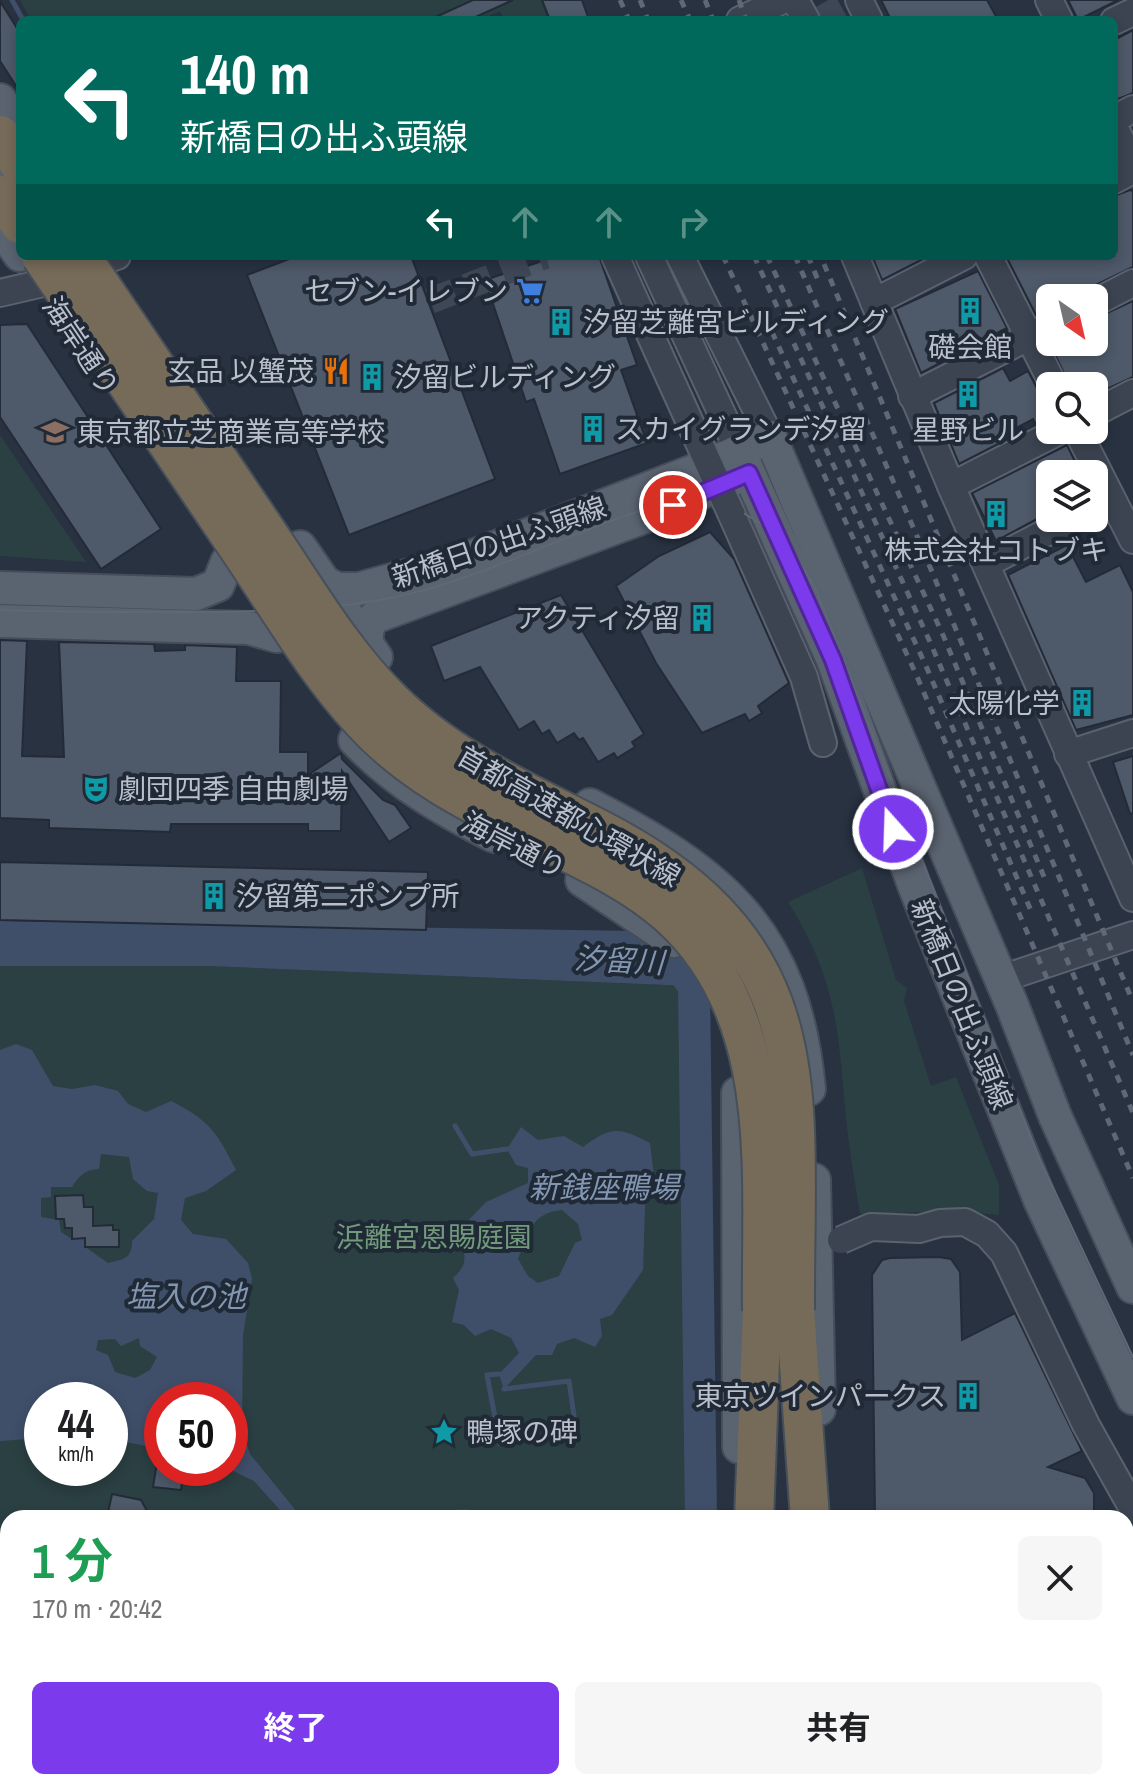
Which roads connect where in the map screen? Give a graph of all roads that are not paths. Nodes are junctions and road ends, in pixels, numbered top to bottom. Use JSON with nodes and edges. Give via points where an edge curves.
{"nodes":[{"id":1,"x":783,"y":0,"type":"edge"},
{"id":2,"x":749,"y":16,"type":"edge"},
{"id":3,"x":0,"y":100,"type":"edge"},
{"id":4,"x":16,"y":124,"type":"edge"},
{"id":5,"x":0,"y":135,"type":"edge"},
{"id":6,"x":1118,"y":135,"type":"edge"},
{"id":7,"x":16,"y":159,"type":"edge"},
{"id":8,"x":0,"y":161,"type":"edge"},
{"id":9,"x":1133,"y":167,"type":"edge"},
{"id":10,"x":16,"y":184,"type":"edge"},
{"id":11,"x":0,"y":195,"type":"edge"},
{"id":12,"x":16,"y":218,"type":"edge"},
{"id":13,"x":0,"y":227,"type":"edge"},
{"id":14,"x":16,"y":250,"type":"edge"},
{"id":15,"x":80,"y":260,"type":"edge"},
{"id":16,"x":101,"y":260,"type":"edge"},
{"id":17,"x":104,"y":260,"type":"edge"},
{"id":18,"x":104,"y":260,"type":"edge"},
{"id":19,"x":617,"y":260,"type":"edge"},
{"id":20,"x":651,"y":260,"type":"edge"},
{"id":21,"x":682,"y":260,"type":"edge"},
{"id":22,"x":857,"y":260,"type":"edge"},
{"id":23,"x":956,"y":260,"type":"edge"},
{"id":24,"x":991,"y":260,"type":"edge"},
{"id":25,"x":44,"y":265,"type":"edge"},
{"id":26,"x":1133,"y":283,"type":"edge"},
{"id":27,"x":0,"y":293,"type":"edge"},
{"id":28,"x":1108,"y":296,"type":"edge"},
{"id":29,"x":874,"y":302,"type":"junction"},
{"id":30,"x":1036,"y":327,"type":"edge"},
{"id":31,"x":1036,"y":333,"type":"edge"},
{"id":32,"x":1133,"y":393,"type":"edge"},
{"id":33,"x":912,"y":396,"type":"junction"},
{"id":34,"x":1108,"y":406,"type":"edge"},
{"id":35,"x":770,"y":437,"type":"junction"},
{"id":36,"x":1036,"y":443,"type":"edge"},
{"id":37,"x":1084,"y":444,"type":"edge"},
{"id":38,"x":744,"y":462,"type":"junction"},
{"id":39,"x":951,"y":486,"type":"junction"},
{"id":40,"x":178,"y":489,"type":"junction"},
{"id":41,"x":1113,"y":500,"type":"edge"},
{"id":42,"x":1047,"y":532,"type":"edge"},
{"id":43,"x":1133,"y":540,"type":"edge"},
{"id":44,"x":227,"y":562,"type":"junction"},
{"id":45,"x":986,"y":564,"type":"junction"},
{"id":46,"x":323,"y":582,"type":"junction"},
{"id":47,"x":0,"y":588,"type":"edge"},
{"id":48,"x":0,"y":621,"type":"edge"},
{"id":49,"x":277,"y":636,"type":"junction"},
{"id":50,"x":366,"y":644,"type":"junction"},
{"id":51,"x":1133,"y":733,"type":"edge"},
{"id":52,"x":823,"y":743,"type":"dead end"},
{"id":53,"x":1068,"y":754,"type":"junction"},
{"id":54,"x":1133,"y":898,"type":"edge"},
{"id":55,"x":1133,"y":935,"type":"edge"},
{"id":56,"x":1001,"y":979,"type":"junction"},
{"id":57,"x":841,"y":1240,"type":"dead end"},
{"id":58,"x":1133,"y":1287,"type":"edge"},
{"id":59,"x":778,"y":1311,"type":"junction"},
{"id":60,"x":1133,"y":1398,"type":"edge"},
{"id":61,"x":1133,"y":1509,"type":"edge"},
{"id":62,"x":739,"y":1510,"type":"edge"},
{"id":63,"x":755,"y":1510,"type":"edge"},
{"id":64,"x":768,"y":1510,"type":"edge"},
{"id":65,"x":793,"y":1510,"type":"edge"},
{"id":66,"x":809,"y":1510,"type":"edge"},
{"id":67,"x":822,"y":1510,"type":"edge"}],
"edges":[{"from":1,"to":2,"type":"street"},
{"from":3,"to":4,"type":"main road"},
{"from":5,"to":7,"type":"highway"},
{"from":6,"to":9,"type":"street"},
{"from":8,"to":10,"type":"main road"},
{"from":11,"to":12,"type":"highway"},
{"from":13,"to":14,"type":"main road","name":"海岸通り"},
{"from":15,"to":25,"type":"street"},
{"from":16,"to":40,"type":"main road","via":[[90,302],[174,423]]},
{"from":17,"to":46,"type":"main road"},
{"from":18,"to":59,"type":"highway","name":"首都高速都心環状線","bridge":true,"via":[[336,633],[388,698],[474,764],[664,865],[708,901],[747,948],[774,1002],[791,1081]]},
{"from":19,"to":52,"type":"street","bridge":true,"via":[[768,591],[804,677]]},
{"from":20,"to":38,"type":"street"},
{"from":21,"to":35,"type":"street"},
{"from":22,"to":29,"type":"street"},
{"from":23,"to":29,"type":"street"},
{"from":24,"to":30,"type":"street"},
{"from":25,"to":27,"type":"street"},
{"from":25,"to":40,"type":"main road","name":"海岸通り"},
{"from":25,"to":59,"type":"highway","name":"首都高速都心環状線","bridge":true,"via":[[360,719],[405,762],[454,795],[642,894],[682,928],[710,963],[739,1017],[756,1087]]},
{"from":26,"to":28,"type":"street"},
{"from":29,"to":33,"type":"street"},
{"from":31,"to":33,"type":"street"},
{"from":32,"to":34,"type":"street"},
{"from":33,"to":39,"type":"street"},
{"from":35,"to":38,"type":"main road"},
{"from":35,"to":56,"type":"main road","name":"新橋日の出ふ頭線"},
{"from":36,"to":39,"type":"street"},
{"from":37,"to":41,"type":"street"},
{"from":38,"to":46,"type":"main road","name":"新橋日の出ふ頭線","via":[[463,560],[359,589],[338,589]]},
{"from":38,"to":50,"type":"main road","name":"新橋日の出ふ頭線","via":[[644,517],[375,617],[368,625]]},
{"from":38,"to":60,"type":"main road","name":"新橋日の出ふ頭線","via":[[833,660],[914,885],[1040,1200]]},
{"from":39,"to":45,"type":"street"},
{"from":40,"to":44,"type":"main road","name":"海岸通り"},
{"from":41,"to":43,"type":"street"},
{"from":42,"to":45,"type":"street"},
{"from":44,"to":47,"type":"main road","via":[[218,585],[196,594]]},
{"from":44,"to":49,"type":"main road","name":"海岸通り"},
{"from":45,"to":53,"type":"street"},
{"from":46,"to":50,"type":"main road"},
{"from":48,"to":49,"type":"main road","via":[[249,628]]},
{"from":49,"to":62,"type":"main road","name":"海岸通り","via":[[347,731],[393,776],[448,812],[594,885],[650,923],[698,969],[711,991],[729,1028],[741,1130]]},
{"from":50,"to":67,"type":"main road","via":[[419,702],[460,734],[689,861],[740,906],[779,965],[802,1037],[810,1097]]},
{"from":51,"to":53,"type":"street"},
{"from":53,"to":54,"type":"street"},
{"from":55,"to":56,"type":"street"},
{"from":56,"to":58,"type":"main road","name":"新橋日の出ふ頭線","via":[[1055,1116]]},
{"from":57,"to":61,"type":"street","bridge":true,"via":[[871,1227],[919,1229],[940,1223],[965,1222],[987,1234],[1004,1253],[1086,1425]]},
{"from":59,"to":63,"type":"highway"},
{"from":59,"to":64,"type":"highway","name":"首都高速都心環状線"},
{"from":59,"to":65,"type":"highway","name":"首都高速都心環状線"},
{"from":59,"to":66,"type":"highway"}]}
